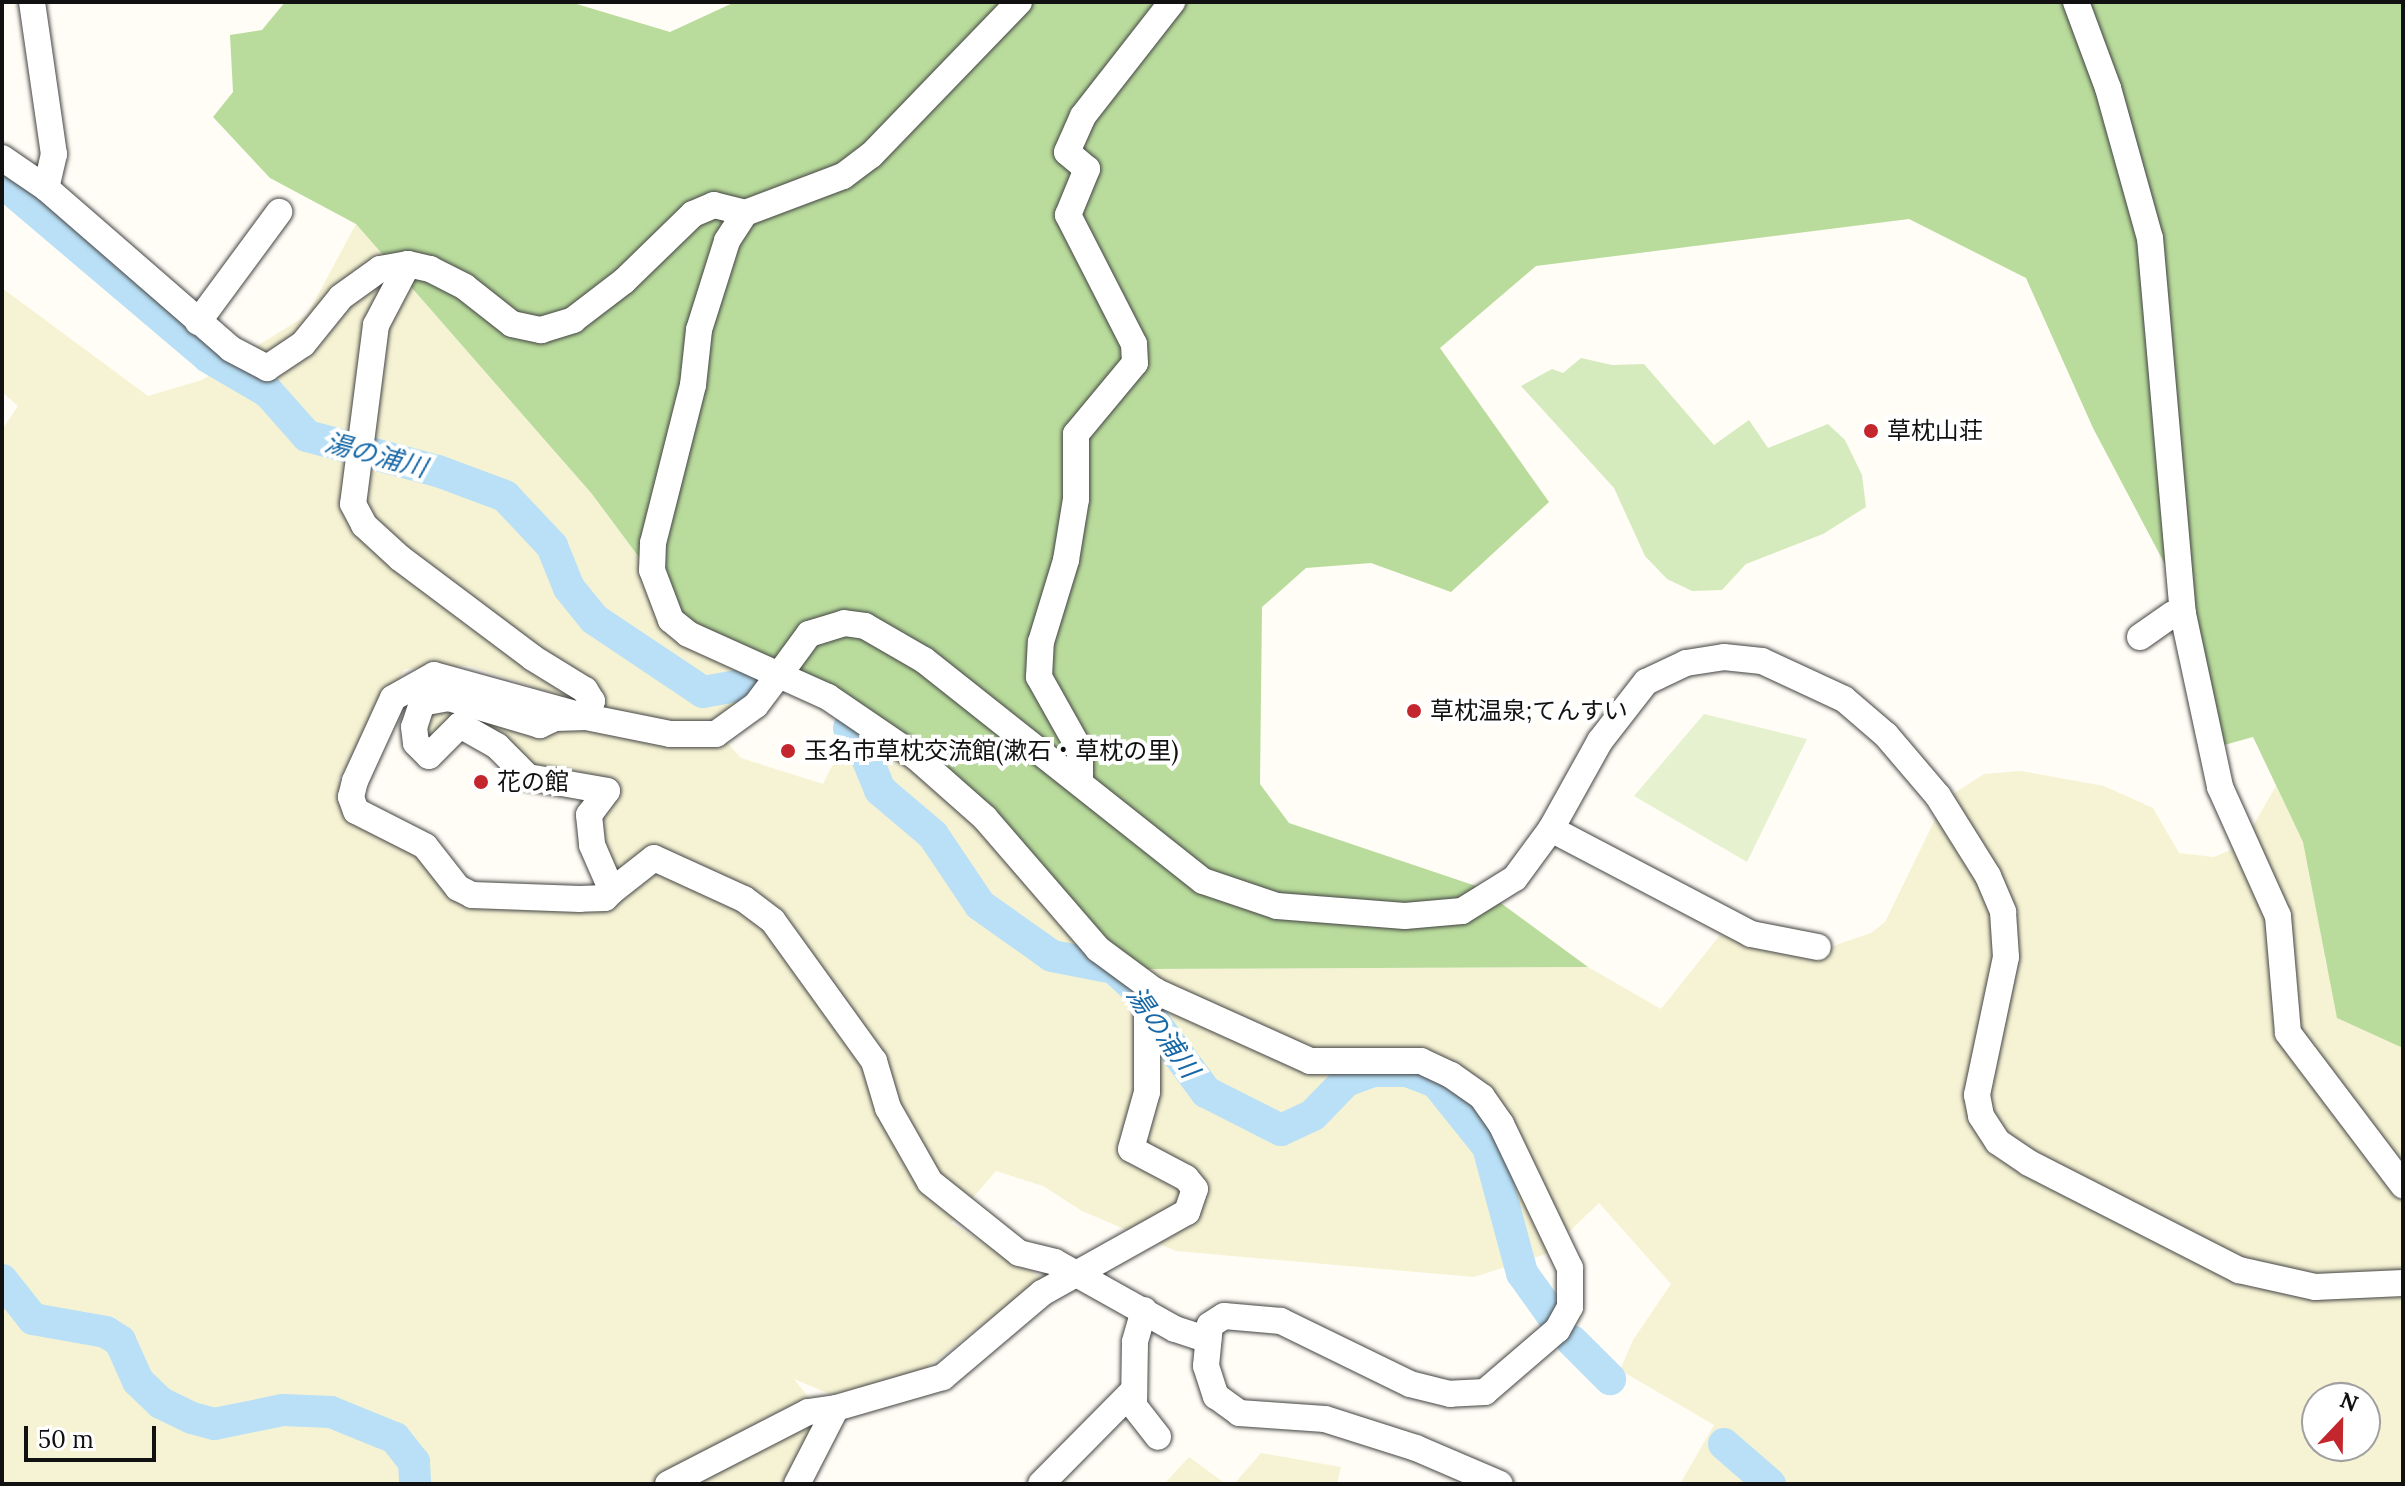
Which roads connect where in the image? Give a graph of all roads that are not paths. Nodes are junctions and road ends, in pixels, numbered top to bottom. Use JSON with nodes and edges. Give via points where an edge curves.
{"nodes":[{"id":1,"x":32,"y":2,"type":"edge"},
{"id":2,"x":1019,"y":2,"type":"edge"},
{"id":3,"x":1172,"y":2,"type":"edge"},
{"id":4,"x":2076,"y":2,"type":"edge"},
{"id":5,"x":2,"y":158,"type":"edge"},
{"id":6,"x":46,"y":188,"type":"junction"},
{"id":7,"x":279,"y":212,"type":"dead end"},
{"id":8,"x":745,"y":213,"type":"junction"},
{"id":9,"x":408,"y":264,"type":"junction"},
{"id":10,"x":198,"y":322,"type":"junction"},
{"id":11,"x":2183,"y":614,"type":"junction"},
{"id":12,"x":2140,"y":637,"type":"dead end"},
{"id":13,"x":779,"y":675,"type":"junction"},
{"id":14,"x":586,"y":717,"type":"junction"},
{"id":15,"x":1080,"y":779,"type":"junction"},
{"id":16,"x":1551,"y":829,"type":"junction"},
{"id":17,"x":612,"y":891,"type":"junction"},
{"id":18,"x":1818,"y":947,"type":"dead end"},
{"id":19,"x":1151,"y":1001,"type":"junction"},
{"id":20,"x":2403,"y":1185,"type":"edge"},
{"id":21,"x":1081,"y":1275,"type":"junction"},
{"id":22,"x":2403,"y":1283,"type":"edge"},
{"id":23,"x":1144,"y":1310,"type":"junction"},
{"id":24,"x":1208,"y":1340,"type":"junction"},
{"id":25,"x":1134,"y":1390,"type":"junction"},
{"id":26,"x":836,"y":1408,"type":"junction"},
{"id":27,"x":1158,"y":1437,"type":"dead end"},
{"id":28,"x":668,"y":1484,"type":"edge"},
{"id":29,"x":797,"y":1484,"type":"edge"},
{"id":30,"x":1041,"y":1484,"type":"edge"},
{"id":31,"x":1500,"y":1484,"type":"edge"}],
"edges":[{"from":1,"to":6,"type":"street","via":[[54,154]]},
{"from":2,"to":8,"type":"street","via":[[871,155],[843,176]]},
{"from":3,"to":15,"type":"street","via":[[1083,116],[1067,152],[1087,169],[1068,215],[1135,354],[1127,374],[1076,434],[1076,499],[1066,560],[1041,642],[1039,677],[1080,750]]},
{"from":4,"to":11,"type":"street","via":[[2108,88],[2150,238]]},
{"from":5,"to":6,"type":"street"},
{"from":6,"to":10,"type":"street"},
{"from":7,"to":10,"type":"street"},
{"from":8,"to":9,"type":"street","via":[[714,205],[693,214],[624,281],[573,320],[541,330],[512,324],[465,287]]},
{"from":8,"to":13,"type":"street","via":[[713,276],[699,330],[693,385],[653,543],[652,570],[671,620],[688,634]]},
{"from":9,"to":10,"type":"street","via":[[380,269],[341,297],[303,344],[267,368],[231,349]]},
{"from":9,"to":14,"type":"street","via":[[376,325],[353,504],[364,525],[400,558],[533,658],[585,690],[592,701]]},
{"from":11,"to":12,"type":"street","via":[[2172,615]]},
{"from":11,"to":20,"type":"street","via":[[2220,787],[2278,916],[2288,1033]]},
{"from":13,"to":14,"type":"street","via":[[756,705],[716,734],[670,734]]},
{"from":13,"to":15,"type":"street","via":[[809,634],[844,623],[865,626],[924,660]]},
{"from":13,"to":19,"type":"street","via":[[828,697],[916,757],[985,818],[1098,949]]},
{"from":14,"to":17,"type":"street","via":[[555,718],[540,725],[449,698],[422,703],[414,727],[416,743],[429,756],[460,725],[497,746],[528,777],[607,791],[589,815],[592,845]]},
{"from":14,"to":17,"type":"street","via":[[434,675],[393,698],[366,749],[351,797],[356,811],[375,825],[425,846],[458,888],[472,895],[580,899],[605,898]]},
{"from":15,"to":16,"type":"street","via":[[1203,881],[1277,906],[1405,916],[1462,911],[1515,878]]},
{"from":16,"to":18,"type":"street","via":[[1751,934]]},
{"from":16,"to":22,"type":"street","via":[[1600,741],[1646,682],[1686,663],[1724,657],[1762,661],[1813,681],[1886,735],[1938,796],[1988,876],[2003,912],[2006,957],[1977,1095],[1981,1116],[1998,1142],[2042,1170],[2239,1270],[2315,1287]]},
{"from":17,"to":21,"type":"street","via":[[654,858],[744,899],[773,921],[874,1061],[888,1108],[930,1182],[1019,1253]]},
{"from":19,"to":21,"type":"street","via":[[1147,1092],[1131,1149],[1186,1178],[1195,1189],[1187,1212],[1135,1238]]},
{"from":19,"to":24,"type":"street","via":[[1310,1061],[1421,1061],[1451,1075],[1482,1097],[1501,1124],[1570,1268],[1570,1307],[1557,1330],[1485,1392],[1450,1394],[1410,1384],[1281,1321],[1224,1316],[1210,1325]]},
{"from":21,"to":23,"type":"street"},
{"from":21,"to":26,"type":"street","via":[[1042,1293],[943,1377]]},
{"from":23,"to":24,"type":"street","via":[[1175,1329]]},
{"from":23,"to":25,"type":"street","via":[[1135,1342]]},
{"from":24,"to":31,"type":"street","via":[[1206,1366],[1216,1396],[1239,1413],[1325,1419],[1416,1448]]},
{"from":25,"to":27,"type":"street","via":[[1134,1406]]},
{"from":25,"to":30,"type":"street"},
{"from":26,"to":28,"type":"street","via":[[808,1412]]},
{"from":26,"to":29,"type":"street"}]}
